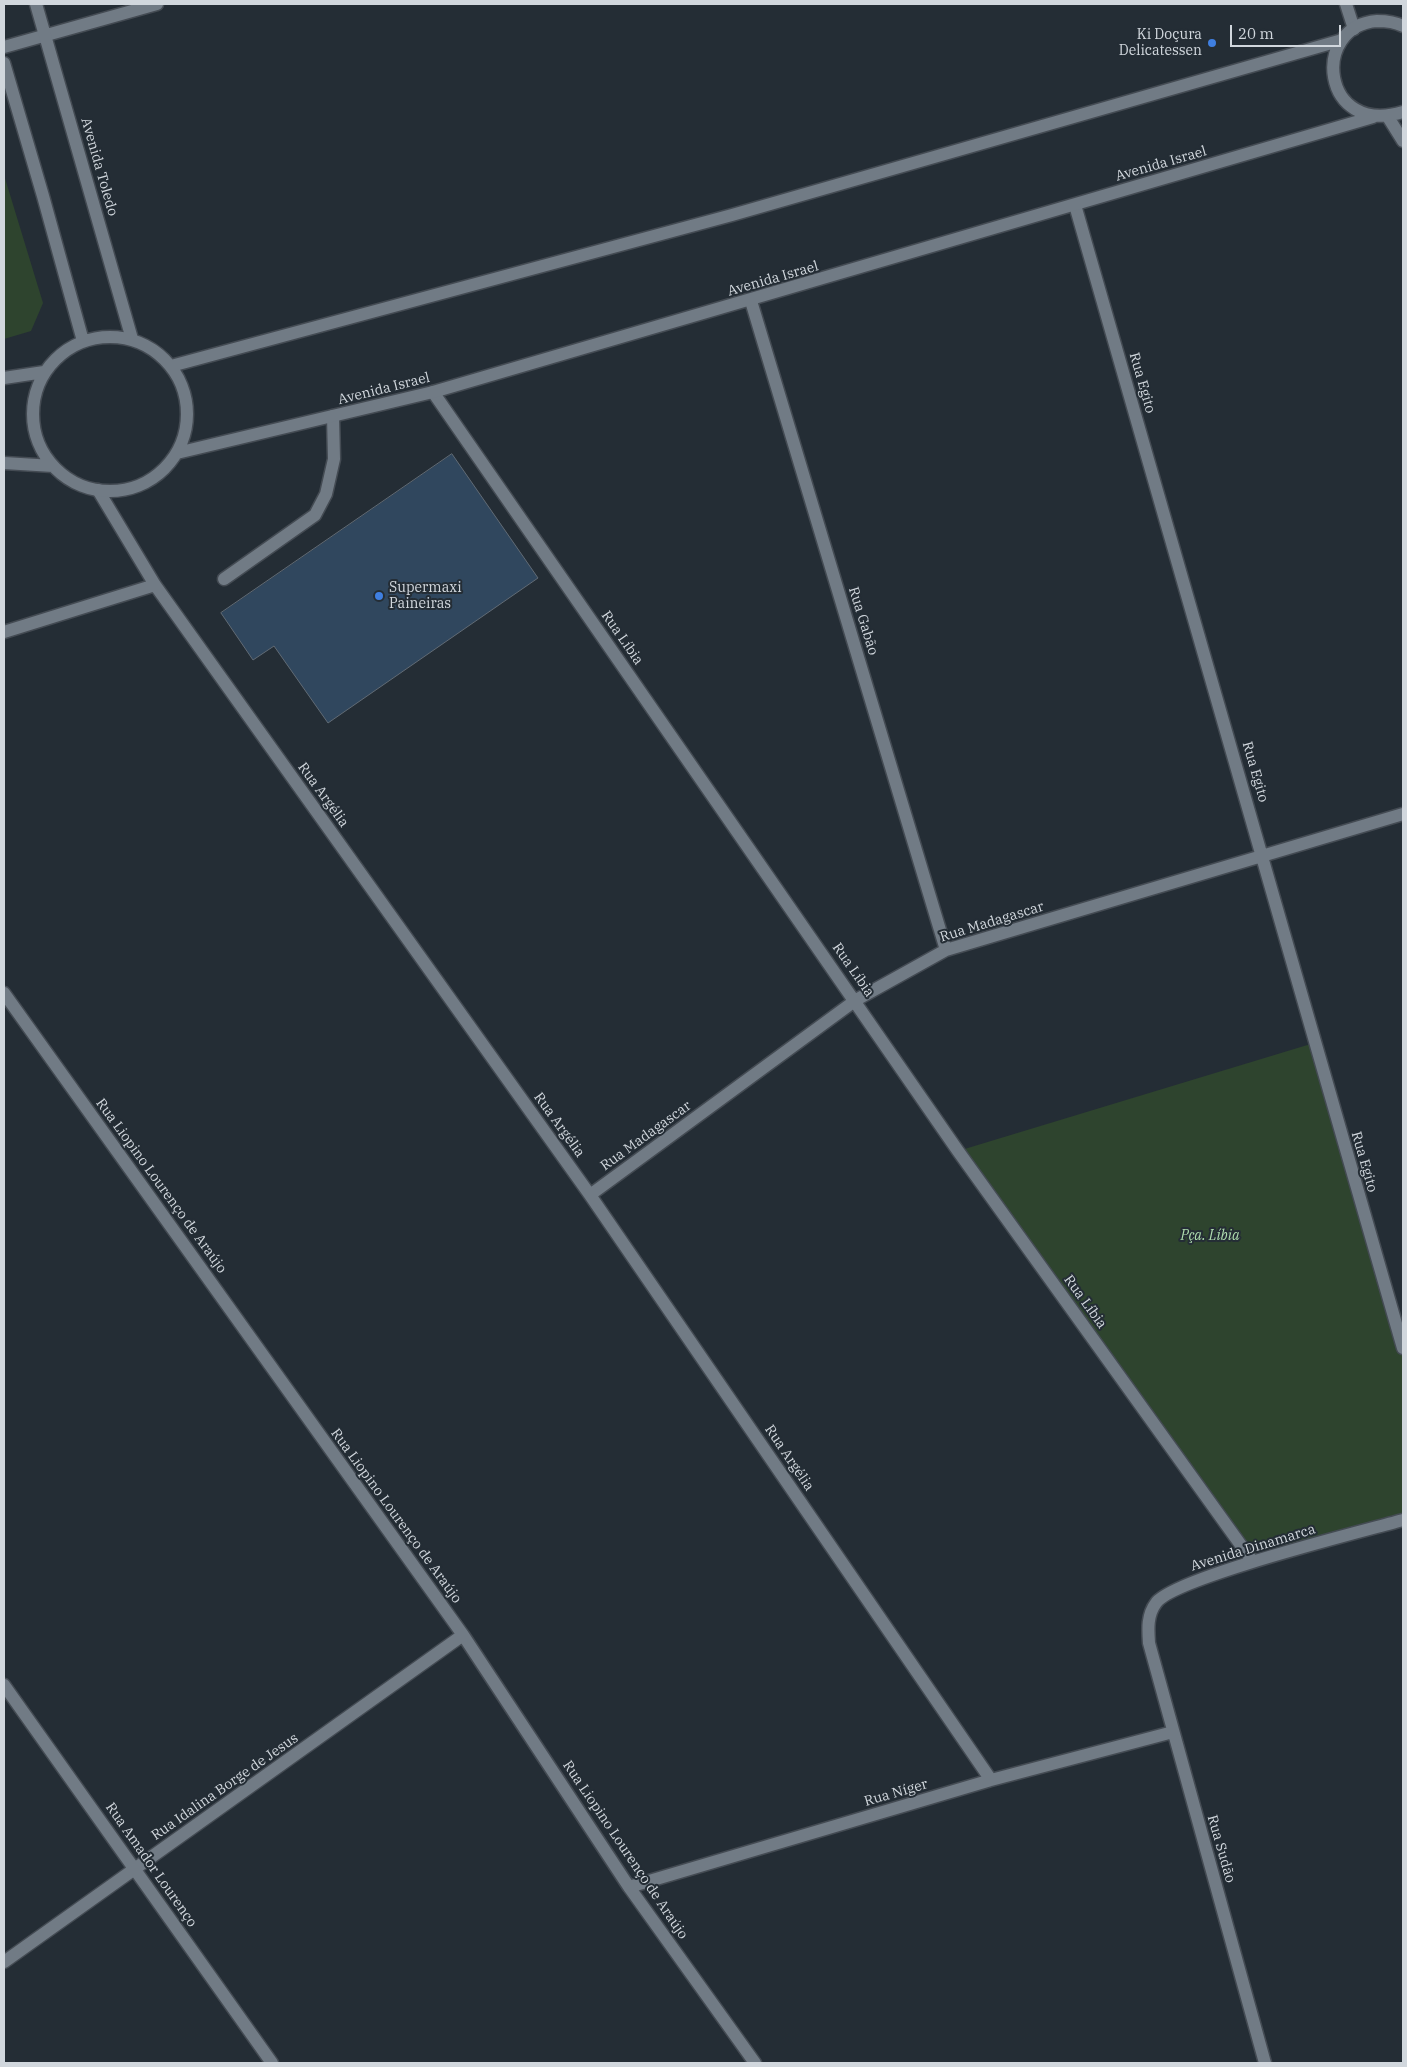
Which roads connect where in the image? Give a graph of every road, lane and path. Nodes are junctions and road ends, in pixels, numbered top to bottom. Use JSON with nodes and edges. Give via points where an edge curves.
{"nodes":[{"id":1,"x":36,"y":4,"type":"edge"},
{"id":2,"x":157,"y":4,"type":"edge"},
{"id":3,"x":1346,"y":4,"type":"edge"},
{"id":4,"x":1403,"y":16,"type":"edge"},
{"id":5,"x":1385,"y":21,"type":"junction"},
{"id":6,"x":1403,"y":26,"type":"edge"},
{"id":7,"x":1354,"y":29,"type":"junction"},
{"id":8,"x":46,"y":36,"type":"junction"},
{"id":9,"x":1342,"y":40,"type":"junction"},
{"id":10,"x":4,"y":47,"type":"edge"},
{"id":11,"x":4,"y":63,"type":"edge"},
{"id":12,"x":1403,"y":112,"type":"edge"},
{"id":13,"x":1373,"y":117,"type":"junction"},
{"id":14,"x":1388,"y":117,"type":"junction"},
{"id":15,"x":1403,"y":141,"type":"edge"},
{"id":16,"x":1075,"y":205,"type":"junction"},
{"id":17,"x":751,"y":301,"type":"junction"},
{"id":18,"x":132,"y":339,"type":"junction"},
{"id":19,"x":83,"y":341,"type":"junction"},
{"id":20,"x":171,"y":366,"type":"junction"},
{"id":21,"x":44,"y":372,"type":"junction"},
{"id":22,"x":4,"y":378,"type":"edge"},
{"id":23,"x":434,"y":392,"type":"junction"},
{"id":24,"x":333,"y":416,"type":"junction"},
{"id":25,"x":176,"y":453,"type":"junction"},
{"id":26,"x":4,"y":463,"type":"edge"},
{"id":27,"x":53,"y":466,"type":"junction"},
{"id":28,"x":98,"y":490,"type":"junction"},
{"id":29,"x":224,"y":578,"type":"dead end"},
{"id":30,"x":155,"y":585,"type":"junction"},
{"id":31,"x":4,"y":632,"type":"edge"},
{"id":32,"x":1403,"y":814,"type":"edge"},
{"id":33,"x":1263,"y":855,"type":"junction"},
{"id":34,"x":946,"y":950,"type":"junction"},
{"id":35,"x":4,"y":993,"type":"edge"},
{"id":36,"x":856,"y":1000,"type":"junction"},
{"id":37,"x":590,"y":1195,"type":"junction"},
{"id":38,"x":1403,"y":1348,"type":"edge"},
{"id":39,"x":1403,"y":1520,"type":"edge"},
{"id":40,"x":1253,"y":1562,"type":"junction"},
{"id":41,"x":463,"y":1635,"type":"junction"},
{"id":42,"x":1149,"y":1643,"type":"joint"},
{"id":43,"x":4,"y":1685,"type":"edge"},
{"id":44,"x":1173,"y":1732,"type":"junction"},
{"id":45,"x":992,"y":1780,"type":"junction"},
{"id":46,"x":136,"y":1869,"type":"junction"},
{"id":47,"x":630,"y":1887,"type":"junction"},
{"id":48,"x":4,"y":1962,"type":"edge"},
{"id":49,"x":272,"y":2063,"type":"edge"},
{"id":50,"x":754,"y":2063,"type":"edge"},
{"id":51,"x":1265,"y":2063,"type":"edge"}],
"edges":[{"from":1,"to":8,"type":"street","name":"Avenida Toledo"},
{"from":2,"to":8,"type":"street"},
{"from":3,"to":7,"type":"street"},
{"from":4,"to":5,"type":"street"},
{"from":5,"to":6,"type":"street"},
{"from":5,"to":7,"type":"street","via":[[1369,22]]},
{"from":7,"to":9,"type":"street"},
{"from":8,"to":10,"type":"street"},
{"from":8,"to":18,"type":"street","name":"Avenida Toledo"},
{"from":9,"to":13,"type":"street","via":[[1335,54],[1333,71],[1336,86],[1345,101]]},
{"from":9,"to":20,"type":"street","via":[[732,215]]},
{"from":11,"to":19,"type":"street"},
{"from":12,"to":14,"type":"street"},
{"from":13,"to":14,"type":"street"},
{"from":13,"to":16,"type":"street","name":"Avenida Israel"},
{"from":14,"to":15,"type":"street"},
{"from":16,"to":17,"type":"street","name":"Avenida Israel"},
{"from":16,"to":33,"type":"street","name":"Rua Egito"},
{"from":17,"to":23,"type":"street","name":"Avenida Israel"},
{"from":17,"to":34,"type":"street","name":"Rua Gabão"},
{"from":18,"to":19,"type":"street","via":[[107,337]]},
{"from":18,"to":20,"type":"street","via":[[155,351]]},
{"from":19,"to":21,"type":"street","via":[[61,354]]},
{"from":20,"to":25,"type":"street","via":[[183,386],[188,409],[186,432]]},
{"from":21,"to":22,"type":"street"},
{"from":21,"to":27,"type":"street","via":[[35,396],[33,420],[39,445]]},
{"from":23,"to":24,"type":"street","name":"Avenida Israel"},
{"from":23,"to":36,"type":"street","name":"Rua Líbia"},
{"from":24,"to":25,"type":"street","name":"Avenida Israel"},
{"from":24,"to":29,"type":"street","via":[[334,459],[326,494],[315,515]]},
{"from":25,"to":28,"type":"street","via":[[162,470],[144,482],[123,489]]},
{"from":26,"to":27,"type":"street"},
{"from":27,"to":28,"type":"street","via":[[73,481]]},
{"from":28,"to":30,"type":"street","name":"Rua Argélia"},
{"from":30,"to":31,"type":"street"},
{"from":30,"to":37,"type":"street","name":"Rua Argélia"},
{"from":32,"to":33,"type":"street","name":"Rua Madagascar"},
{"from":33,"to":34,"type":"street","name":"Rua Madagascar"},
{"from":33,"to":38,"type":"street","name":"Rua Egito"},
{"from":34,"to":36,"type":"street","name":"Rua Madagascar"},
{"from":35,"to":41,"type":"street","name":"Rua Liopino Lourenço de Araújo"},
{"from":36,"to":37,"type":"street","name":"Rua Madagascar"},
{"from":36,"to":40,"type":"street","name":"Rua Líbia","via":[[964,1159]]},
{"from":37,"to":45,"type":"street","name":"Rua Argélia"},
{"from":39,"to":40,"type":"street","name":"Avenida Dinamarca"},
{"from":40,"to":42,"type":"street","name":"Avenida Dinamarca","via":[[1184,1585],[1156,1602],[1149,1619]]},
{"from":41,"to":46,"type":"street","name":"Rua Idalina Borge de Jesus"},
{"from":41,"to":47,"type":"street","name":"Rua Liopino Lourenço de Araújo"},
{"from":42,"to":44,"type":"street","name":"Rua Sudão"},
{"from":43,"to":46,"type":"street","name":"Rua Amador Lourenço"},
{"from":44,"to":45,"type":"street","name":"Rua Níger"},
{"from":44,"to":51,"type":"street","name":"Rua Sudão"},
{"from":45,"to":47,"type":"street","name":"Rua Níger"},
{"from":46,"to":48,"type":"street","name":"Rua Idalina Borge de Jesus"},
{"from":46,"to":49,"type":"street","name":"Rua Amador Lourenço"},
{"from":47,"to":50,"type":"street","name":"Rua Liopino Lourenço de Araújo"}]}
